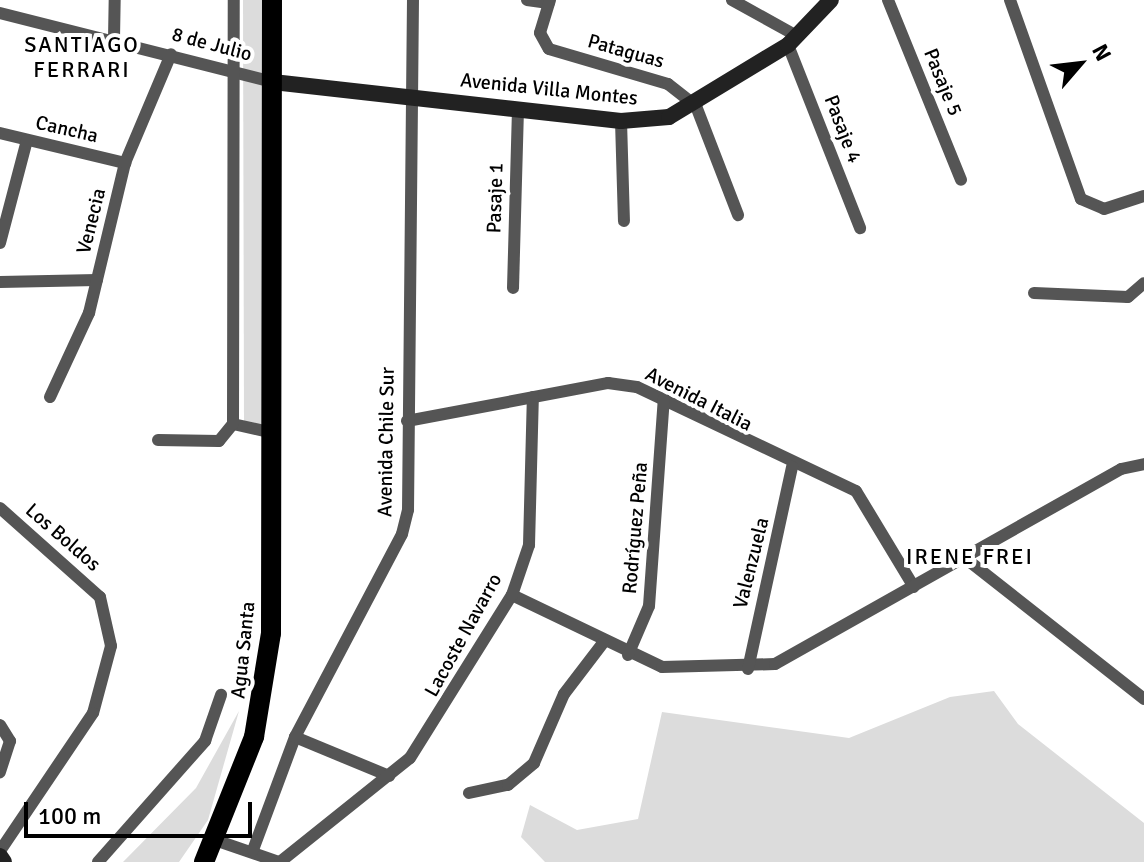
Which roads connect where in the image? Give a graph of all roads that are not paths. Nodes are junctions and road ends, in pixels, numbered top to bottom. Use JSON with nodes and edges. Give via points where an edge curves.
{"nodes":[{"id":1,"x":115,"y":0,"type":"edge"},
{"id":2,"x":234,"y":0,"type":"edge"},
{"id":3,"x":272,"y":0,"type":"edge"},
{"id":4,"x":413,"y":0,"type":"edge"},
{"id":5,"x":527,"y":0,"type":"edge"},
{"id":6,"x":732,"y":0,"type":"edge"},
{"id":7,"x":831,"y":0,"type":"edge"},
{"id":8,"x":888,"y":0,"type":"edge"},
{"id":9,"x":1010,"y":0,"type":"edge"},
{"id":10,"x":550,"y":2,"type":"edge"},
{"id":11,"x":0,"y":13,"type":"edge"},
{"id":12,"x":114,"y":39,"type":"junction"},
{"id":13,"x":793,"y":40,"type":"junction"},
{"id":14,"x":171,"y":54,"type":"junction"},
{"id":15,"x":234,"y":69,"type":"junction"},
{"id":16,"x":273,"y":82,"type":"junction"},
{"id":17,"x":412,"y":94,"type":"junction"},
{"id":18,"x":696,"y":106,"type":"junction"},
{"id":19,"x":518,"y":110,"type":"junction"},
{"id":20,"x":621,"y":121,"type":"junction"},
{"id":21,"x":0,"y":133,"type":"edge"},
{"id":22,"x":27,"y":140,"type":"junction"},
{"id":23,"x":125,"y":163,"type":"junction"},
{"id":24,"x":961,"y":180,"type":"dead end"},
{"id":25,"x":1144,"y":196,"type":"edge"},
{"id":26,"x":738,"y":215,"type":"dead end"},
{"id":27,"x":624,"y":221,"type":"dead end"},
{"id":28,"x":860,"y":228,"type":"dead end"},
{"id":29,"x":0,"y":243,"type":"edge"},
{"id":30,"x":97,"y":280,"type":"junction"},
{"id":31,"x":0,"y":282,"type":"edge"},
{"id":32,"x":1144,"y":283,"type":"edge"},
{"id":33,"x":513,"y":288,"type":"dead end"},
{"id":34,"x":1034,"y":293,"type":"dead end"},
{"id":35,"x":50,"y":397,"type":"dead end"},
{"id":36,"x":533,"y":397,"type":"junction"},
{"id":37,"x":664,"y":399,"type":"junction"},
{"id":38,"x":407,"y":421,"type":"junction"},
{"id":39,"x":233,"y":424,"type":"junction"},
{"id":40,"x":274,"y":433,"type":"junction"},
{"id":41,"x":158,"y":440,"type":"dead end"},
{"id":42,"x":1144,"y":464,"type":"edge"},
{"id":43,"x":792,"y":467,"type":"junction"},
{"id":44,"x":0,"y":508,"type":"edge"},
{"id":45,"x":965,"y":558,"type":"junction"},
{"id":46,"x":914,"y":587,"type":"junction"},
{"id":47,"x":512,"y":595,"type":"junction"},
{"id":48,"x":603,"y":643,"type":"junction"},
{"id":49,"x":628,"y":655,"type":"junction"},
{"id":50,"x":748,"y":669,"type":"junction"},
{"id":51,"x":221,"y":695,"type":"dead end"},
{"id":52,"x":1144,"y":699,"type":"edge"},
{"id":53,"x":0,"y":725,"type":"edge"},
{"id":54,"x":295,"y":737,"type":"junction"},
{"id":55,"x":0,"y":772,"type":"edge"},
{"id":56,"x":389,"y":776,"type":"junction"},
{"id":57,"x":469,"y":793,"type":"dead end"},
{"id":58,"x":215,"y":840,"type":"junction"},
{"id":59,"x":253,"y":850,"type":"junction"},
{"id":60,"x":0,"y":853,"type":"edge"},
{"id":61,"x":4,"y":862,"type":"edge"},
{"id":62,"x":98,"y":862,"type":"edge"},
{"id":63,"x":204,"y":862,"type":"edge"},
{"id":64,"x":280,"y":862,"type":"edge"}],
"edges":[{"from":1,"to":12,"type":"street"},
{"from":2,"to":15,"type":"street"},
{"from":3,"to":16,"type":"main road","name":"Agua Santa"},
{"from":4,"to":17,"type":"street","name":"Avenida Chile Sur"},
{"from":5,"to":10,"type":"street"},
{"from":6,"to":13,"type":"street"},
{"from":7,"to":13,"type":"street","name":"Avenida Villa Montes"},
{"from":8,"to":24,"type":"street","name":"Pasaje 5"},
{"from":9,"to":25,"type":"street","via":[[1081,199],[1104,209]]},
{"from":10,"to":18,"type":"street","name":"Pataguas","via":[[541,42],[668,84]]},
{"from":11,"to":12,"type":"street","name":"8 de Julio"},
{"from":12,"to":14,"type":"street","name":"8 de Julio"},
{"from":13,"to":18,"type":"street","name":"Avenida Villa Montes"},
{"from":13,"to":28,"type":"street","name":"Pasaje 4"},
{"from":14,"to":15,"type":"street","name":"8 de Julio"},
{"from":14,"to":23,"type":"street","name":"Venecia"},
{"from":15,"to":16,"type":"street","name":"8 de Julio"},
{"from":15,"to":39,"type":"street"},
{"from":16,"to":17,"type":"street","name":"Avenida Villa Montes"},
{"from":16,"to":40,"type":"main road","name":"Agua Santa"},
{"from":17,"to":19,"type":"street","name":"Avenida Villa Montes"},
{"from":17,"to":38,"type":"street","name":"Avenida Chile Sur"},
{"from":18,"to":20,"type":"street","name":"Avenida Villa Montes","via":[[669,117]]},
{"from":18,"to":26,"type":"street"},
{"from":19,"to":20,"type":"street","name":"Avenida Villa Montes"},
{"from":19,"to":33,"type":"street","name":"Pasaje 1"},
{"from":20,"to":27,"type":"street"},
{"from":21,"to":22,"type":"street","name":"Cancha"},
{"from":22,"to":23,"type":"street","name":"Cancha"},
{"from":22,"to":29,"type":"street"},
{"from":23,"to":30,"type":"street","name":"Venecia"},
{"from":30,"to":31,"type":"street"},
{"from":30,"to":35,"type":"street","name":"Venecia"},
{"from":32,"to":34,"type":"street","via":[[1128,297]]},
{"from":36,"to":37,"type":"street","name":"Avenida Italia","via":[[608,383]]},
{"from":36,"to":38,"type":"street","name":"Avenida Italia"},
{"from":36,"to":47,"type":"street","name":"Lacoste Navarro","via":[[529,545]]},
{"from":37,"to":43,"type":"street","name":"Avenida Italia"},
{"from":37,"to":49,"type":"street","name":"Rodríguez Peña","via":[[651,592]]},
{"from":38,"to":54,"type":"street","name":"Avenida Chile Sur","via":[[402,534]]},
{"from":39,"to":40,"type":"street"},
{"from":39,"to":41,"type":"street","via":[[219,441]]},
{"from":40,"to":58,"type":"main road","name":"Agua Santa","via":[[268,662],[254,737]]},
{"from":42,"to":45,"type":"street","via":[[1121,469]]},
{"from":43,"to":46,"type":"street","name":"Avenida Italia","via":[[856,491]]},
{"from":43,"to":50,"type":"street","name":"Valenzuela"},
{"from":44,"to":60,"type":"street","name":"Los Boldos","via":[[100,597],[111,646],[93,713]]},
{"from":45,"to":46,"type":"street"},
{"from":45,"to":52,"type":"street"},
{"from":46,"to":50,"type":"street","via":[[775,664]]},
{"from":47,"to":48,"type":"street"},
{"from":47,"to":56,"type":"street","name":"Lacoste Navarro","via":[[450,703]]},
{"from":48,"to":49,"type":"street"},
{"from":48,"to":57,"type":"street","via":[[564,694],[534,763],[508,785]]},
{"from":49,"to":50,"type":"street","via":[[689,671]]},
{"from":51,"to":62,"type":"street","via":[[205,741]]},
{"from":53,"to":55,"type":"street","via":[[10,741]]},
{"from":54,"to":56,"type":"street"},
{"from":54,"to":59,"type":"street","name":"Avenida Chile Sur"},
{"from":56,"to":64,"type":"street","name":"Lacoste Navarro"},
{"from":58,"to":59,"type":"street"},
{"from":58,"to":63,"type":"main road","name":"Agua Santa"},
{"from":59,"to":64,"type":"street"},
{"from":60,"to":61,"type":"street"}]}
